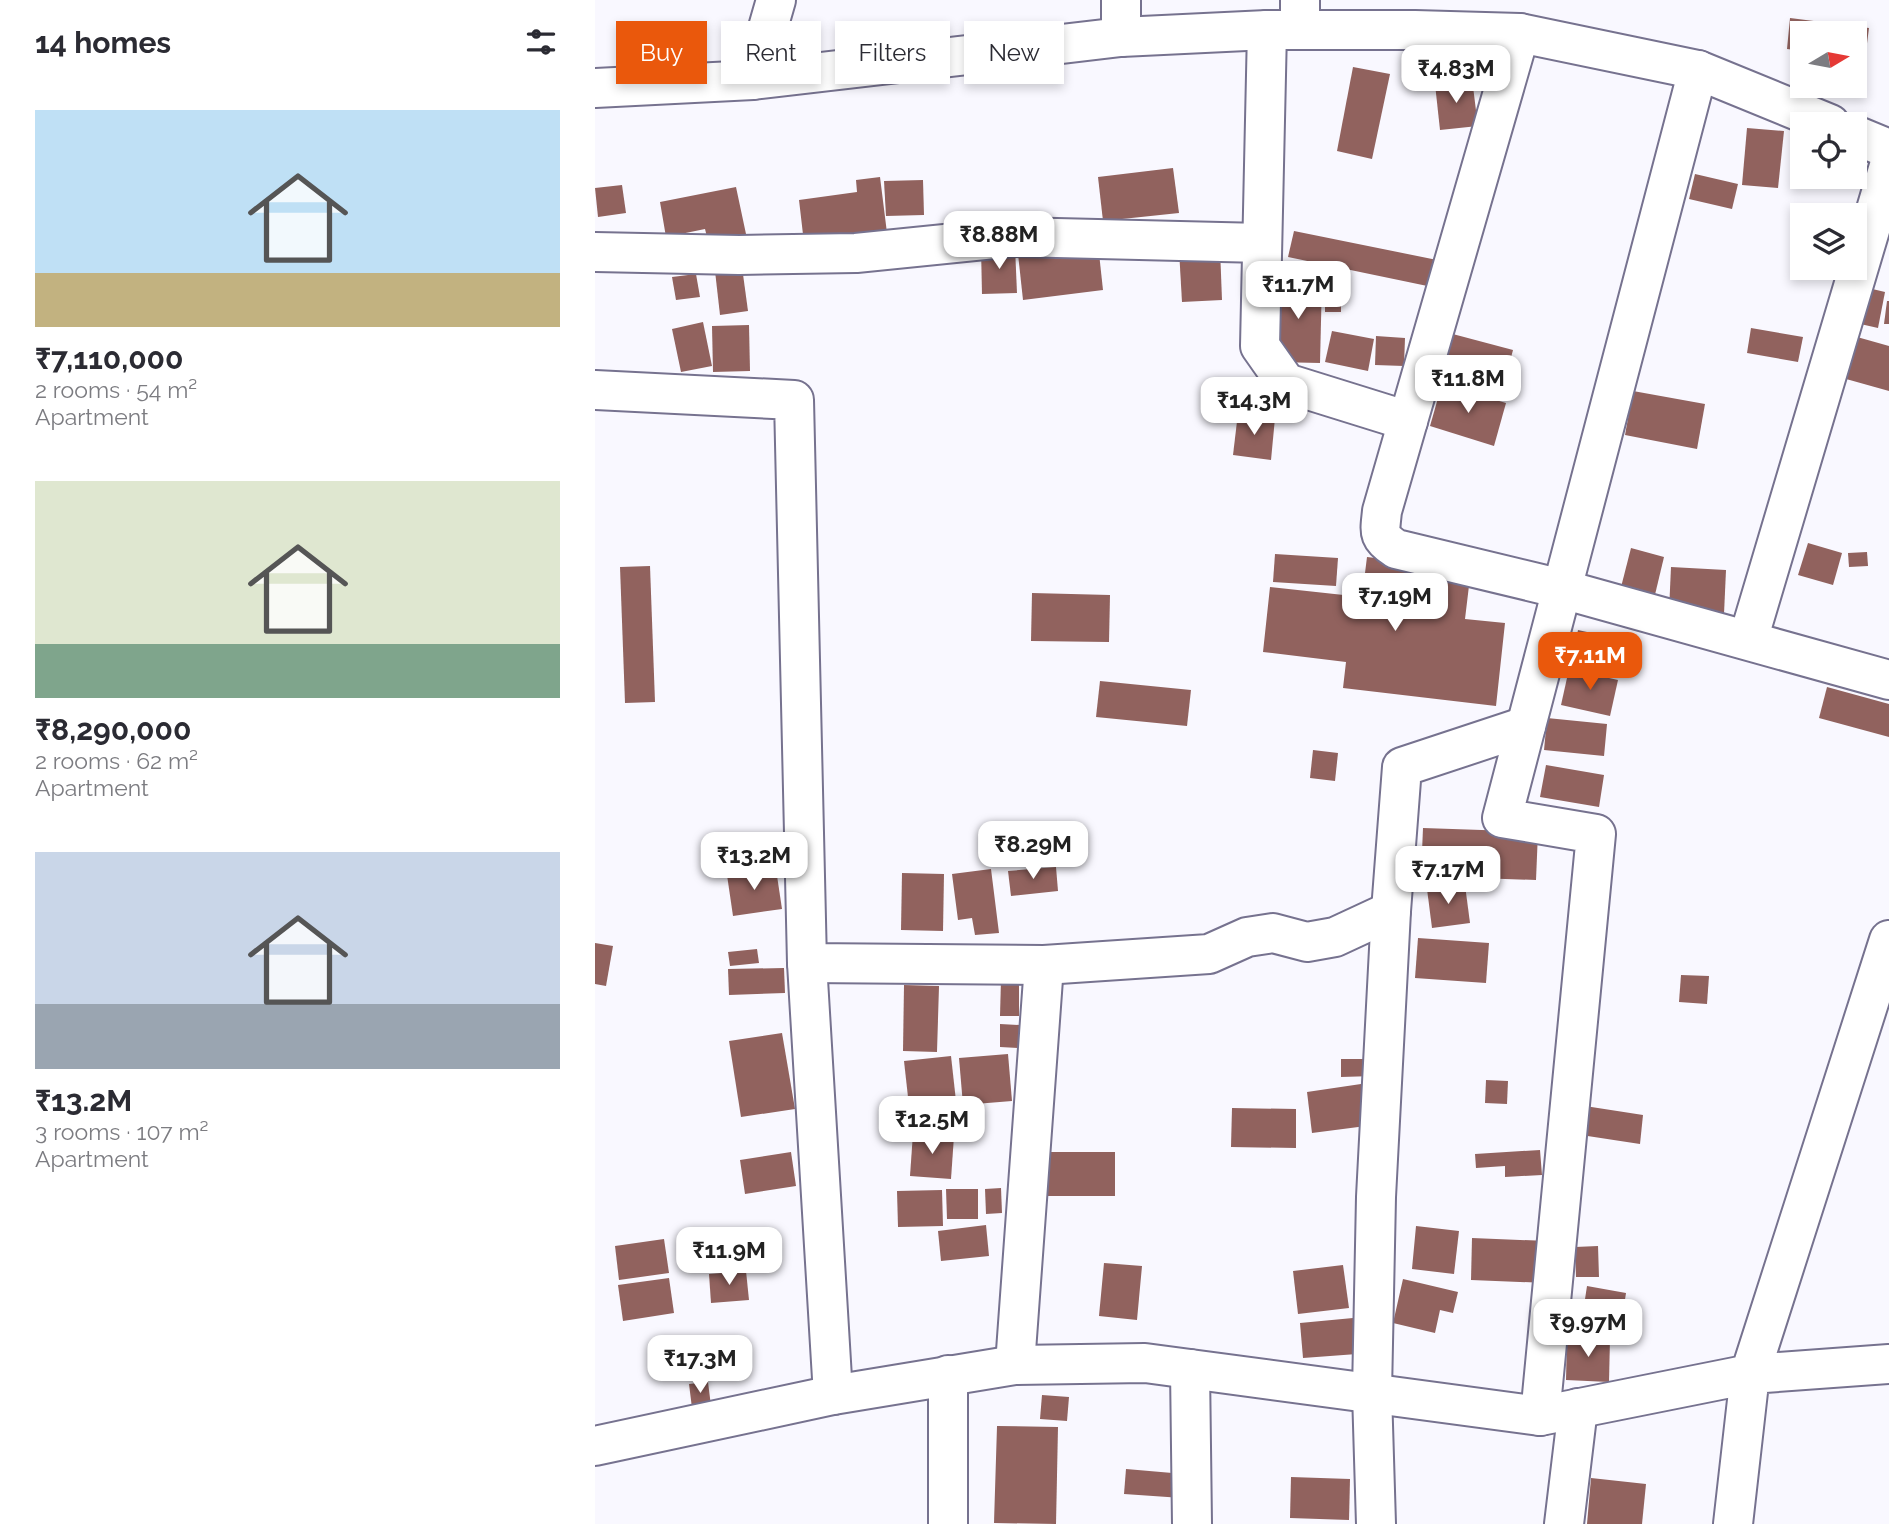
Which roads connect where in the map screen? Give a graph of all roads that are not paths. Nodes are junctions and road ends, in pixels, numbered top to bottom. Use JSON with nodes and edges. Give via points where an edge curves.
{"nodes":[{"id":1,"x":776,"y":0,"type":"edge"},
{"id":2,"x":1121,"y":0,"type":"edge"},
{"id":3,"x":1289,"y":20,"type":"edge"},
{"id":4,"x":770,"y":21,"type":"edge"},
{"id":5,"x":1520,"y":33,"type":"junction"},
{"id":6,"x":1121,"y":37,"type":"junction"},
{"id":7,"x":1698,"y":70,"type":"junction"},
{"id":8,"x":821,"y":71,"type":"edge"},
{"id":9,"x":721,"y":81,"type":"edge"},
{"id":10,"x":595,"y":88,"type":"edge"},
{"id":11,"x":1801,"y":112,"type":"edge"},
{"id":12,"x":1867,"y":140,"type":"edge"},
{"id":13,"x":1889,"y":149,"type":"edge"},
{"id":14,"x":1889,"y":166,"type":"edge"},
{"id":15,"x":1262,"y":243,"type":"junction"},
{"id":16,"x":595,"y":252,"type":"edge"},
{"id":17,"x":595,"y":390,"type":"edge"},
{"id":18,"x":1408,"y":421,"type":"junction"},
{"id":19,"x":1562,"y":589,"type":"junction"},
{"id":20,"x":1748,"y":640,"type":"junction"},
{"id":21,"x":1889,"y":680,"type":"edge"},
{"id":22,"x":1526,"y":726,"type":"junction"},
{"id":23,"x":1391,"y":911,"type":"junction"},
{"id":24,"x":1889,"y":940,"type":"edge"},
{"id":25,"x":807,"y":963,"type":"junction"},
{"id":26,"x":1044,"y":965,"type":"junction"},
{"id":27,"x":1889,"y":1364,"type":"edge"},
{"id":28,"x":1015,"y":1365,"type":"junction"},
{"id":29,"x":1190,"y":1369,"type":"junction"},
{"id":30,"x":1750,"y":1374,"type":"junction"},
{"id":31,"x":948,"y":1375,"type":"junction"},
{"id":32,"x":1372,"y":1392,"type":"junction"},
{"id":33,"x":833,"y":1395,"type":"junction"},
{"id":34,"x":1578,"y":1408,"type":"junction"},
{"id":35,"x":1540,"y":1416,"type":"junction"},
{"id":36,"x":595,"y":1446,"type":"edge"},
{"id":37,"x":948,"y":1524,"type":"edge"},
{"id":38,"x":1192,"y":1524,"type":"edge"},
{"id":39,"x":1376,"y":1524,"type":"edge"},
{"id":40,"x":1564,"y":1524,"type":"edge"},
{"id":41,"x":1733,"y":1524,"type":"edge"}],
"edges":[{"from":1,"to":4,"type":"street"},
{"from":2,"to":6,"type":"street"},
{"from":3,"to":5,"type":"street"},
{"from":3,"to":6,"type":"street"},
{"from":3,"to":15,"type":"street"},
{"from":5,"to":7,"type":"street"},
{"from":5,"to":18,"type":"street"},
{"from":6,"to":8,"type":"street"},
{"from":7,"to":11,"type":"street"},
{"from":7,"to":19,"type":"street"},
{"from":9,"to":10,"type":"street"},
{"from":12,"to":13,"type":"street"},
{"from":14,"to":20,"type":"street"},
{"from":15,"to":16,"type":"street","via":[[1014,237],[856,253]]},
{"from":15,"to":18,"type":"street","via":[[1260,346],[1286,383]]},
{"from":17,"to":25,"type":"street","via":[[793,400]]},
{"from":18,"to":19,"type":"street","via":[[1382,511],[1383,541],[1396,549]]},
{"from":19,"to":20,"type":"street"},
{"from":19,"to":22,"type":"street"},
{"from":20,"to":21,"type":"street"},
{"from":22,"to":23,"type":"street","via":[[1402,767]]},
{"from":22,"to":35,"type":"street","via":[[1502,818],[1596,834]]},
{"from":23,"to":26,"type":"street","via":[[1335,937],[1307,942],[1273,933],[1247,937],[1209,954]]},
{"from":23,"to":32,"type":"street","via":[[1376,1197]]},
{"from":24,"to":30,"type":"street"},
{"from":25,"to":26,"type":"street"},
{"from":25,"to":33,"type":"street"},
{"from":26,"to":28,"type":"street"},
{"from":27,"to":30,"type":"street"},
{"from":28,"to":29,"type":"street","via":[[1146,1363]]},
{"from":28,"to":31,"type":"street"},
{"from":29,"to":32,"type":"street"},
{"from":29,"to":38,"type":"street"},
{"from":30,"to":34,"type":"street"},
{"from":30,"to":41,"type":"street"},
{"from":31,"to":33,"type":"street"},
{"from":31,"to":37,"type":"street"},
{"from":32,"to":35,"type":"street"},
{"from":32,"to":39,"type":"street"},
{"from":33,"to":36,"type":"street"},
{"from":34,"to":35,"type":"street"},
{"from":34,"to":40,"type":"street"}]}
